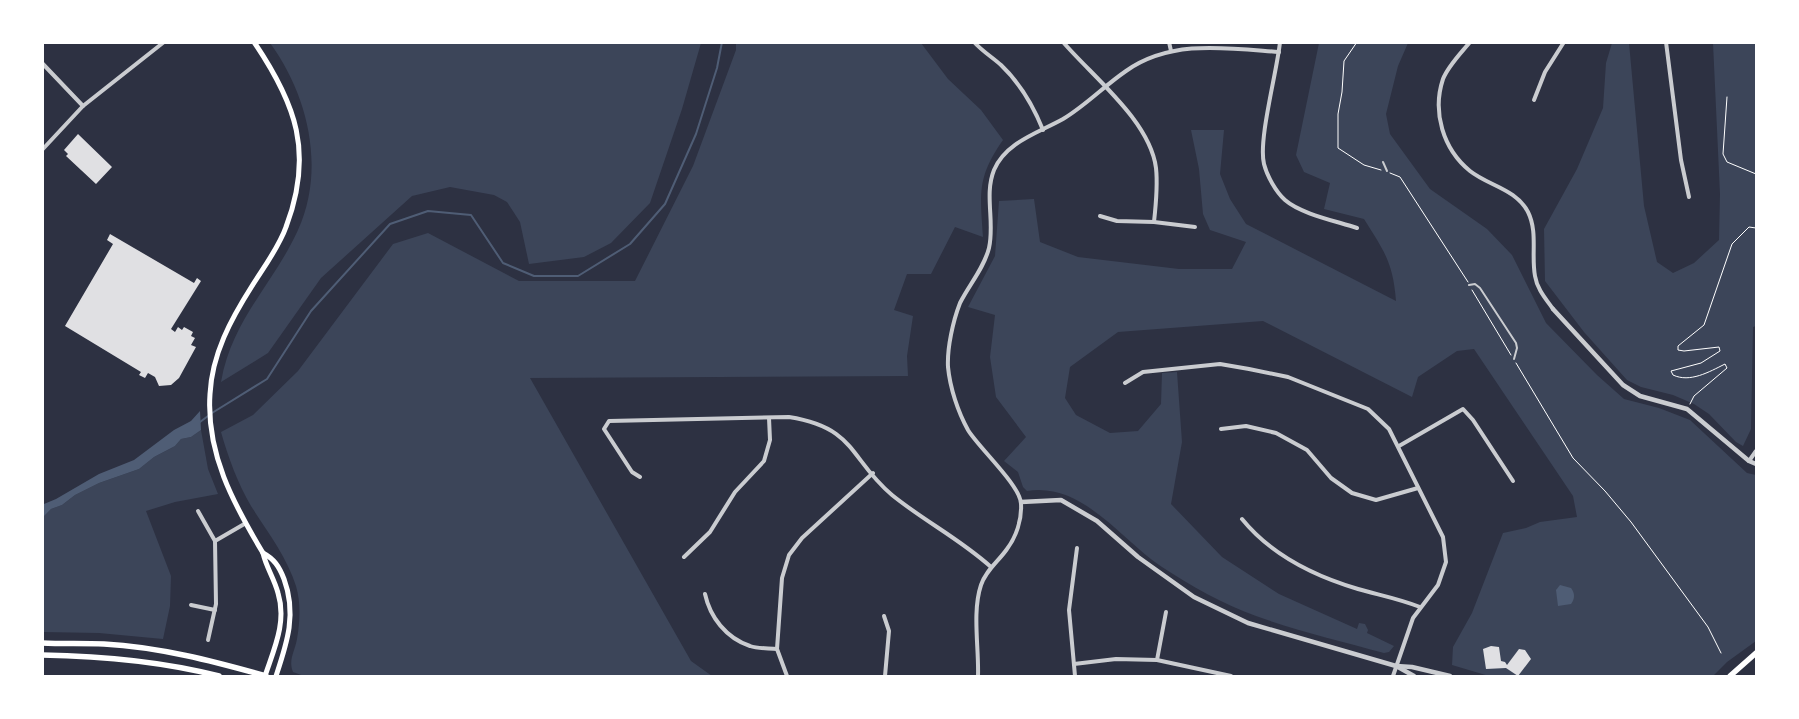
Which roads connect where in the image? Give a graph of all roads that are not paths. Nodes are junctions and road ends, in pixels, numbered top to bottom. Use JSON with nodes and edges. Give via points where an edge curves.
{"nodes":[{"id":1,"x":164,"y":42,"type":"edge"},
{"id":2,"x":254,"y":42,"type":"edge"},
{"id":3,"x":974,"y":42,"type":"edge"},
{"id":4,"x":1063,"y":42,"type":"edge"},
{"id":5,"x":1169,"y":42,"type":"edge"},
{"id":6,"x":1280,"y":42,"type":"edge"},
{"id":7,"x":1470,"y":42,"type":"edge"},
{"id":8,"x":1564,"y":42,"type":"edge"},
{"id":9,"x":1666,"y":42,"type":"edge"},
{"id":10,"x":1171,"y":52,"type":"junction"},
{"id":11,"x":1279,"y":52,"type":"junction"},
{"id":12,"x":42,"y":63,"type":"edge"},
{"id":13,"x":1106,"y":86,"type":"junction"},
{"id":14,"x":1534,"y":100,"type":"dead end"},
{"id":15,"x":83,"y":106,"type":"junction"},
{"id":16,"x":1044,"y":130,"type":"junction"},
{"id":17,"x":42,"y":150,"type":"edge"},
{"id":18,"x":1382,"y":162,"type":"dead end"},
{"id":19,"x":1386,"y":171,"type":"road end"},
{"id":20,"x":1689,"y":197,"type":"dead end"},
{"id":21,"x":1100,"y":216,"type":"dead end"},
{"id":22,"x":1154,"y":222,"type":"junction"},
{"id":23,"x":1195,"y":227,"type":"dead end"},
{"id":24,"x":1357,"y":228,"type":"dead end"},
{"id":25,"x":1469,"y":285,"type":"road end"},
{"id":26,"x":1553,"y":309,"type":"joint"},
{"id":27,"x":1514,"y":359,"type":"road end"},
{"id":28,"x":1125,"y":383,"type":"dead end"},
{"id":29,"x":769,"y":418,"type":"junction"},
{"id":30,"x":1221,"y":429,"type":"dead end"},
{"id":31,"x":1399,"y":446,"type":"junction"},
{"id":32,"x":1756,"y":451,"type":"edge"},
{"id":33,"x":1749,"y":461,"type":"junction"},
{"id":34,"x":1756,"y":464,"type":"edge"},
{"id":35,"x":873,"y":473,"type":"junction"},
{"id":36,"x":640,"y":477,"type":"dead end"},
{"id":37,"x":1513,"y":481,"type":"dead end"},
{"id":38,"x":1418,"y":488,"type":"junction"},
{"id":39,"x":1021,"y":502,"type":"junction"},
{"id":40,"x":198,"y":511,"type":"dead end"},
{"id":41,"x":1242,"y":519,"type":"dead end"},
{"id":42,"x":246,"y":523,"type":"junction"},
{"id":43,"x":215,"y":541,"type":"junction"},
{"id":44,"x":1077,"y":548,"type":"dead end"},
{"id":45,"x":263,"y":553,"type":"junction"},
{"id":46,"x":684,"y":557,"type":"dead end"},
{"id":47,"x":990,"y":566,"type":"junction"},
{"id":48,"x":705,"y":594,"type":"dead end"},
{"id":49,"x":191,"y":605,"type":"dead end"},
{"id":50,"x":1420,"y":607,"type":"junction"},
{"id":51,"x":215,"y":610,"type":"junction"},
{"id":52,"x":1166,"y":612,"type":"dead end"},
{"id":53,"x":884,"y":616,"type":"dead end"},
{"id":54,"x":208,"y":640,"type":"dead end"},
{"id":55,"x":42,"y":643,"type":"edge"},
{"id":56,"x":778,"y":649,"type":"junction"},
{"id":57,"x":1756,"y":653,"type":"edge"},
{"id":58,"x":42,"y":655,"type":"edge"},
{"id":59,"x":1158,"y":660,"type":"junction"},
{"id":60,"x":1074,"y":664,"type":"junction"},
{"id":61,"x":1396,"y":666,"type":"junction"},
{"id":62,"x":219,"y":676,"type":"edge"},
{"id":63,"x":266,"y":676,"type":"edge"},
{"id":64,"x":276,"y":676,"type":"edge"},
{"id":65,"x":787,"y":676,"type":"edge"},
{"id":66,"x":885,"y":676,"type":"edge"},
{"id":67,"x":978,"y":676,"type":"edge"},
{"id":68,"x":1075,"y":676,"type":"edge"},
{"id":69,"x":1231,"y":676,"type":"edge"},
{"id":70,"x":1394,"y":676,"type":"edge"},
{"id":71,"x":1414,"y":676,"type":"edge"},
{"id":72,"x":1450,"y":676,"type":"edge"},
{"id":73,"x":1730,"y":676,"type":"edge"}],
"edges":[{"from":1,"to":15,"type":"street"},
{"from":2,"to":42,"type":"main road","via":[[276,74],[292,110],[300,147],[299,186],[286,228],[235,314],[219,348],[210,391],[212,433],[222,475]]},
{"from":3,"to":16,"type":"street","via":[[1017,82],[1032,102]]},
{"from":4,"to":13,"type":"street"},
{"from":5,"to":10,"type":"street"},
{"from":6,"to":11,"type":"street"},
{"from":7,"to":26,"type":"street","via":[[1444,78],[1438,103],[1441,130],[1454,155],[1471,172],[1512,194],[1528,212],[1533,234],[1535,276],[1539,289]]},
{"from":8,"to":14,"type":"street","via":[[1545,72]]},
{"from":9,"to":20,"type":"street"},
{"from":10,"to":11,"type":"street","via":[[1226,48]]},
{"from":10,"to":13,"type":"street","via":[[1149,59]]},
{"from":11,"to":24,"type":"street","via":[[1263,145],[1264,164],[1272,183],[1285,200],[1303,210]]},
{"from":12,"to":15,"type":"street"},
{"from":13,"to":16,"type":"street"},
{"from":13,"to":22,"type":"street","via":[[1148,145],[1156,174]]},
{"from":15,"to":17,"type":"street"},
{"from":16,"to":39,"type":"street","via":[[1003,154],[994,171],[989,192],[989,249],[960,303],[951,335],[948,366],[954,398],[968,430],[1011,484]]},
{"from":18,"to":19,"type":"lane"},
{"from":21,"to":22,"type":"street","via":[[1117,221]]},
{"from":22,"to":23,"type":"street"},
{"from":25,"to":27,"type":"lane","via":[[1475,284],[1480,288],[1516,343]]},
{"from":26,"to":33,"type":"street","via":[[1623,385],[1640,396],[1687,409]]},
{"from":28,"to":31,"type":"street","via":[[1143,372],[1220,364],[1288,377],[1368,409],[1389,429]]},
{"from":29,"to":35,"type":"street","via":[[790,417],[830,429],[850,444]]},
{"from":29,"to":36,"type":"street","via":[[609,421],[604,429],[632,472]]},
{"from":29,"to":46,"type":"street","via":[[770,440],[764,461],[735,492],[710,532]]},
{"from":30,"to":38,"type":"street","via":[[1246,426],[1276,433],[1307,450],[1331,478],[1352,493],[1376,500]]},
{"from":31,"to":37,"type":"street","via":[[1463,409]]},
{"from":31,"to":38,"type":"street"},
{"from":32,"to":33,"type":"street"},
{"from":33,"to":34,"type":"street"},
{"from":35,"to":47,"type":"street","via":[[890,493]]},
{"from":35,"to":56,"type":"street","via":[[802,538],[789,555],[782,578]]},
{"from":38,"to":50,"type":"street","via":[[1443,537],[1446,562],[1438,585]]},
{"from":39,"to":47,"type":"street","via":[[1018,526],[1007,550]]},
{"from":39,"to":61,"type":"street","via":[[1061,500],[1097,521],[1138,558],[1194,597],[1248,623]]},
{"from":40,"to":43,"type":"street"},
{"from":41,"to":50,"type":"street","via":[[1258,538],[1320,577]]},
{"from":42,"to":43,"type":"street"},
{"from":42,"to":45,"type":"main road"},
{"from":43,"to":51,"type":"street"},
{"from":44,"to":60,"type":"street","via":[[1069,610]]},
{"from":45,"to":63,"type":"main road","via":[[278,592],[281,613],[279,635]]},
{"from":45,"to":64,"type":"main road","via":[[277,565],[291,604],[289,637]]},
{"from":47,"to":67,"type":"street","via":[[981,585],[978,608]]},
{"from":48,"to":56,"type":"street","via":[[718,623],[732,637],[751,647]]},
{"from":49,"to":51,"type":"street"},
{"from":50,"to":61,"type":"street","via":[[1407,632]]},
{"from":51,"to":54,"type":"street"},
{"from":52,"to":59,"type":"street"},
{"from":53,"to":66,"type":"street","via":[[889,631]]},
{"from":55,"to":63,"type":"main road","via":[[140,648],[187,655]]},
{"from":56,"to":65,"type":"street"},
{"from":57,"to":73,"type":"main road"},
{"from":58,"to":62,"type":"main road","via":[[128,659],[180,666]]},
{"from":59,"to":60,"type":"street","via":[[1116,659]]},
{"from":59,"to":69,"type":"street"},
{"from":60,"to":68,"type":"street"},
{"from":61,"to":70,"type":"street"},
{"from":61,"to":71,"type":"street"},
{"from":61,"to":72,"type":"street"}]}
